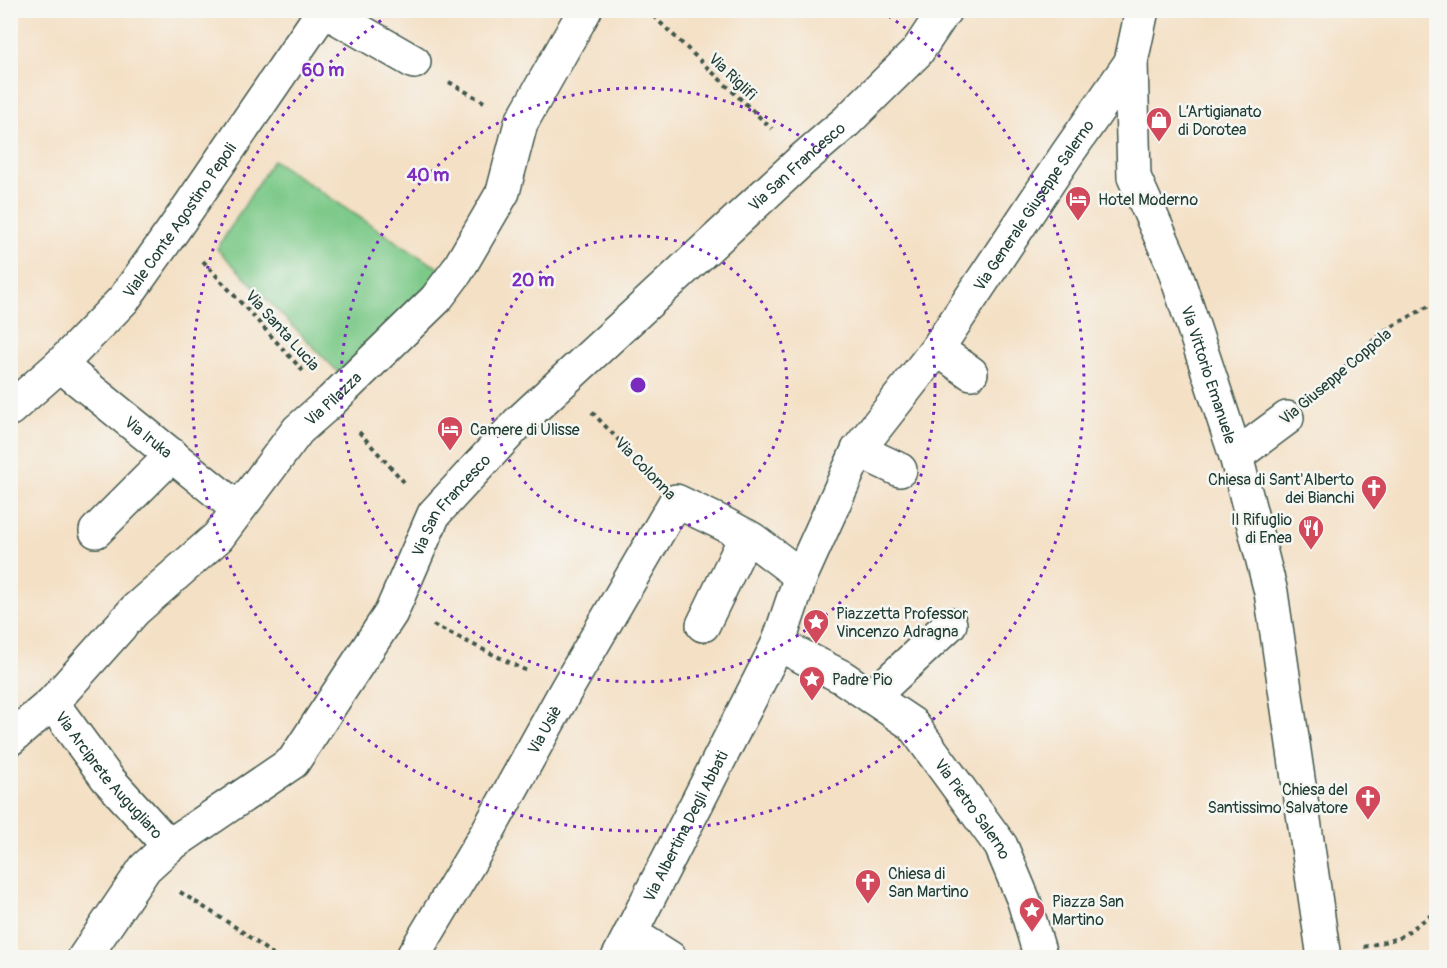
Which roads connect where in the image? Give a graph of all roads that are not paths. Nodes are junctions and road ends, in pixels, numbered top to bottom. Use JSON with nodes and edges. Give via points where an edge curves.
{"nodes":[{"id":1,"x":585,"y":10,"type":"edge"},
{"id":2,"x":945,"y":10,"type":"edge"},
{"id":3,"x":1142,"y":10,"type":"edge"},
{"id":4,"x":325,"y":11,"type":"edge"},
{"id":5,"x":414,"y":62,"type":"road end"},
{"id":6,"x":1131,"y":62,"type":"junction"},
{"id":7,"x":937,"y":349,"type":"junction"},
{"id":8,"x":60,"y":365,"type":"junction"},
{"id":9,"x":971,"y":373,"type":"dead end"},
{"id":10,"x":10,"y":409,"type":"edge"},
{"id":11,"x":1287,"y":418,"type":"road end"},
{"id":12,"x":858,"y":450,"type":"junction"},
{"id":13,"x":171,"y":455,"type":"junction"},
{"id":14,"x":1236,"y":456,"type":"junction"},
{"id":15,"x":900,"y":470,"type":"dead end"},
{"id":16,"x":676,"y":501,"type":"joint"},
{"id":17,"x":238,"y":509,"type":"junction"},
{"id":18,"x":96,"y":531,"type":"dead end"},
{"id":19,"x":746,"y":536,"type":"junction"},
{"id":20,"x":801,"y":576,"type":"junction"},
{"id":21,"x":950,"y":624,"type":"dead end"},
{"id":22,"x":703,"y":625,"type":"dead end"},
{"id":23,"x":778,"y":644,"type":"junction"},
{"id":24,"x":884,"y":686,"type":"junction"},
{"id":25,"x":52,"y":703,"type":"junction"},
{"id":26,"x":10,"y":739,"type":"edge"},
{"id":27,"x":169,"y":846,"type":"junction"},
{"id":28,"x":625,"y":946,"type":"edge"},
{"id":29,"x":84,"y":957,"type":"edge"},
{"id":30,"x":412,"y":957,"type":"edge"},
{"id":31,"x":670,"y":957,"type":"edge"},
{"id":32,"x":1041,"y":957,"type":"edge"},
{"id":33,"x":1324,"y":957,"type":"edge"}],
"edges":[{"from":1,"to":17,"type":"street","name":"Via Pilazza","via":[[521,123],[503,192],[458,271],[436,299],[298,430]]},
{"from":2,"to":27,"type":"street","name":"Via San Francesco","via":[[917,52],[519,422],[434,514],[391,613],[293,762]]},
{"from":3,"to":6,"type":"street","name":"Via Vittorio Emanuele"},
{"from":4,"to":5,"type":"street"},
{"from":4,"to":8,"type":"street","name":"Viale Conte Agostino Pepoli","via":[[124,299]]},
{"from":6,"to":7,"type":"street","name":"Via Generale Giuseppe Salerno"},
{"from":6,"to":14,"type":"street","name":"Via Vittorio Emanuele","via":[[1134,177],[1172,262]]},
{"from":7,"to":9,"type":"street"},
{"from":7,"to":12,"type":"street","name":"Via Generale Giuseppe Salerno"},
{"from":8,"to":10,"type":"street","name":"Viale Conte Agostino Pepoli"},
{"from":8,"to":13,"type":"street","name":"Via Iruka"},
{"from":11,"to":14,"type":"street","name":"Via Giuseppe Coppola"},
{"from":12,"to":15,"type":"street"},
{"from":12,"to":20,"type":"street","name":"Via Generale Giuseppe Salerno"},
{"from":13,"to":17,"type":"street","name":"Via Iruka"},
{"from":13,"to":18,"type":"street"},
{"from":14,"to":33,"type":"street","name":"Via Vittorio Emanuele","via":[[1271,592]]},
{"from":16,"to":19,"type":"street","name":"Via Colonna"},
{"from":16,"to":30,"type":"street","name":"Via Usiè"},
{"from":17,"to":25,"type":"street","name":"Via Pilazza","via":[[218,537],[135,610]]},
{"from":19,"to":20,"type":"street","name":"Via Colonna"},
{"from":19,"to":22,"type":"street"},
{"from":20,"to":23,"type":"street","name":"Via Generale Giuseppe Salerno"},
{"from":21,"to":24,"type":"street"},
{"from":23,"to":24,"type":"street","name":"Via Pietro Salerno","via":[[842,677]]},
{"from":23,"to":28,"type":"street","name":"Via Albertina Degli Abbati"},
{"from":24,"to":32,"type":"street","name":"Via Pietro Salerno","via":[[1001,846]]},
{"from":25,"to":26,"type":"street","name":"Via Pilazza"},
{"from":25,"to":27,"type":"street","name":"Via Arciprete Augugliaro","via":[[107,778]]},
{"from":27,"to":29,"type":"street","name":"Via San Francesco","via":[[145,868]]},
{"from":28,"to":31,"type":"street"}]}
